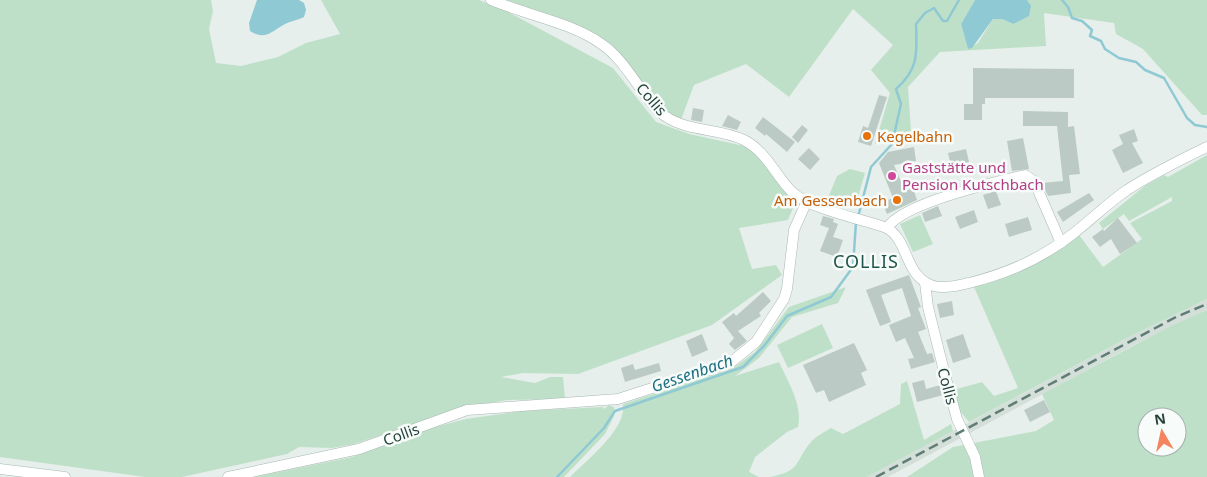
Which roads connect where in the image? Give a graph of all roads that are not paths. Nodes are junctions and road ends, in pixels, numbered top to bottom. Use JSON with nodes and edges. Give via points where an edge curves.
{"nodes":[{"id":1,"x":491,"y":0,"type":"edge"},
{"id":2,"x":1207,"y":147,"type":"edge"},
{"id":3,"x":806,"y":203,"type":"junction"},
{"id":4,"x":887,"y":228,"type":"junction"},
{"id":5,"x":1061,"y":243,"type":"junction"},
{"id":6,"x":926,"y":283,"type":"junction"},
{"id":7,"x":0,"y":468,"type":"edge"},
{"id":8,"x":65,"y":477,"type":"edge"},
{"id":9,"x":228,"y":477,"type":"edge"},
{"id":10,"x":979,"y":477,"type":"edge"}],
"edges":[{"from":1,"to":3,"type":"street","name":"Collis","via":[[580,32],[600,43],[625,65],[663,115],[679,124],[723,132],[745,141],[764,154],[792,192]]},
{"from":2,"to":5,"type":"street","via":[[1128,190]]},
{"from":3,"to":4,"type":"street","name":"Collis"},
{"from":3,"to":9,"type":"street","name":"Collis","via":[[794,230],[784,299],[756,342],[730,363],[618,399],[467,410],[359,449]]},
{"from":4,"to":5,"type":"street","via":[[896,217],[944,198],[1026,175],[1034,181]]},
{"from":4,"to":6,"type":"street","via":[[896,233],[907,259]]},
{"from":5,"to":6,"type":"street","via":[[1028,262],[986,279],[951,287]]},
{"from":6,"to":10,"type":"street","name":"Collis","via":[[928,307],[955,410],[975,456]]},
{"from":7,"to":8,"type":"street"}]}
